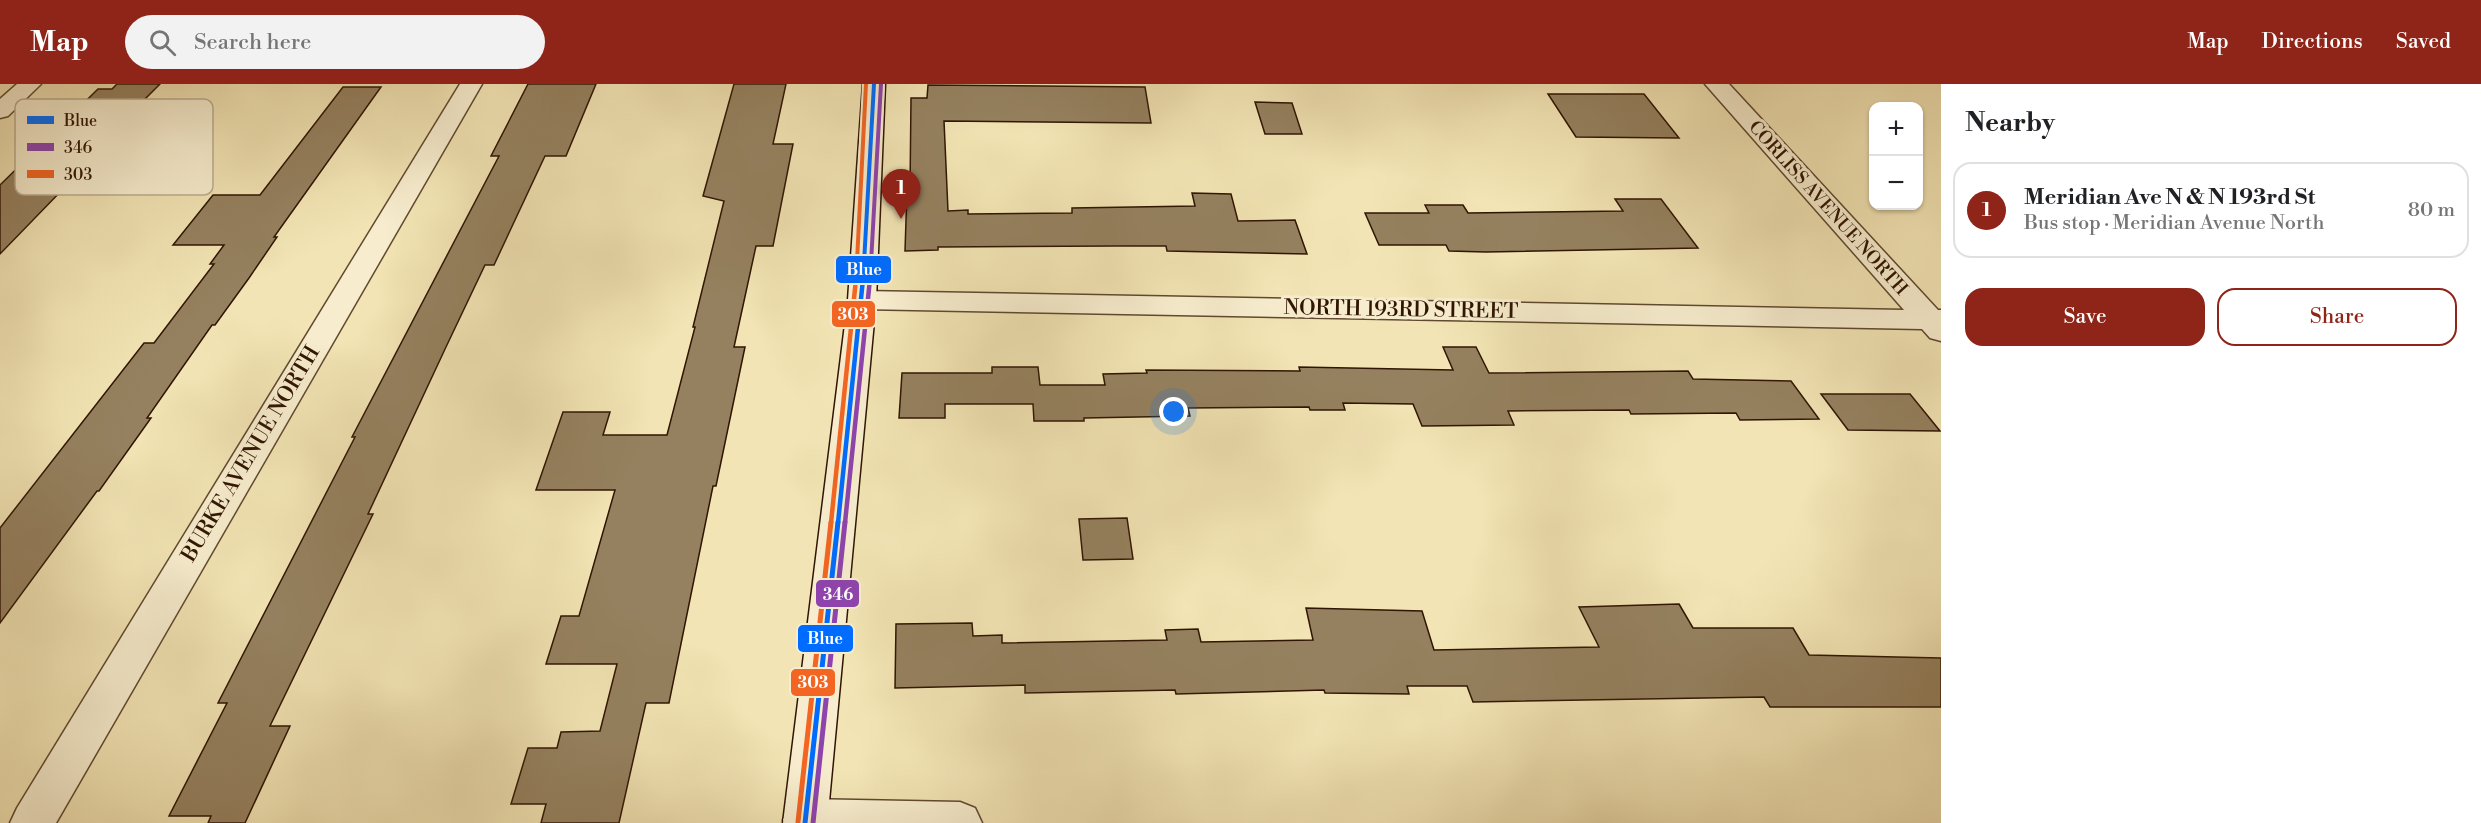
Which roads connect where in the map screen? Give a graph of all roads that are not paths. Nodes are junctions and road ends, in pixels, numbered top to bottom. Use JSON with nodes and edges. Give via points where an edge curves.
{"nodes":[{"id":1,"x":30,"y":84,"type":"edge"},
{"id":2,"x":471,"y":84,"type":"edge"},
{"id":3,"x":874,"y":84,"type":"edge"},
{"id":4,"x":1716,"y":84,"type":"edge"},
{"id":5,"x":0,"y":111,"type":"edge"},
{"id":6,"x":862,"y":300,"type":"junction"},
{"id":7,"x":1938,"y":324,"type":"edge"},
{"id":8,"x":805,"y":821,"type":"edge"},
{"id":9,"x":32,"y":823,"type":"edge"},
{"id":10,"x":960,"y":823,"type":"edge"}],
"edges":[{"from":1,"to":5,"type":"street"},
{"from":2,"to":9,"type":"street","name":"BURKE AVENUE NORTH"},
{"from":3,"to":6,"type":"street"},
{"from":4,"to":7,"type":"street","name":"CORLISS AVENUE NORTH"},
{"from":6,"to":7,"type":"street","name":"NORTH 193RD STREET"},
{"from":6,"to":8,"type":"street"},
{"from":8,"to":10,"type":"street"}]}
